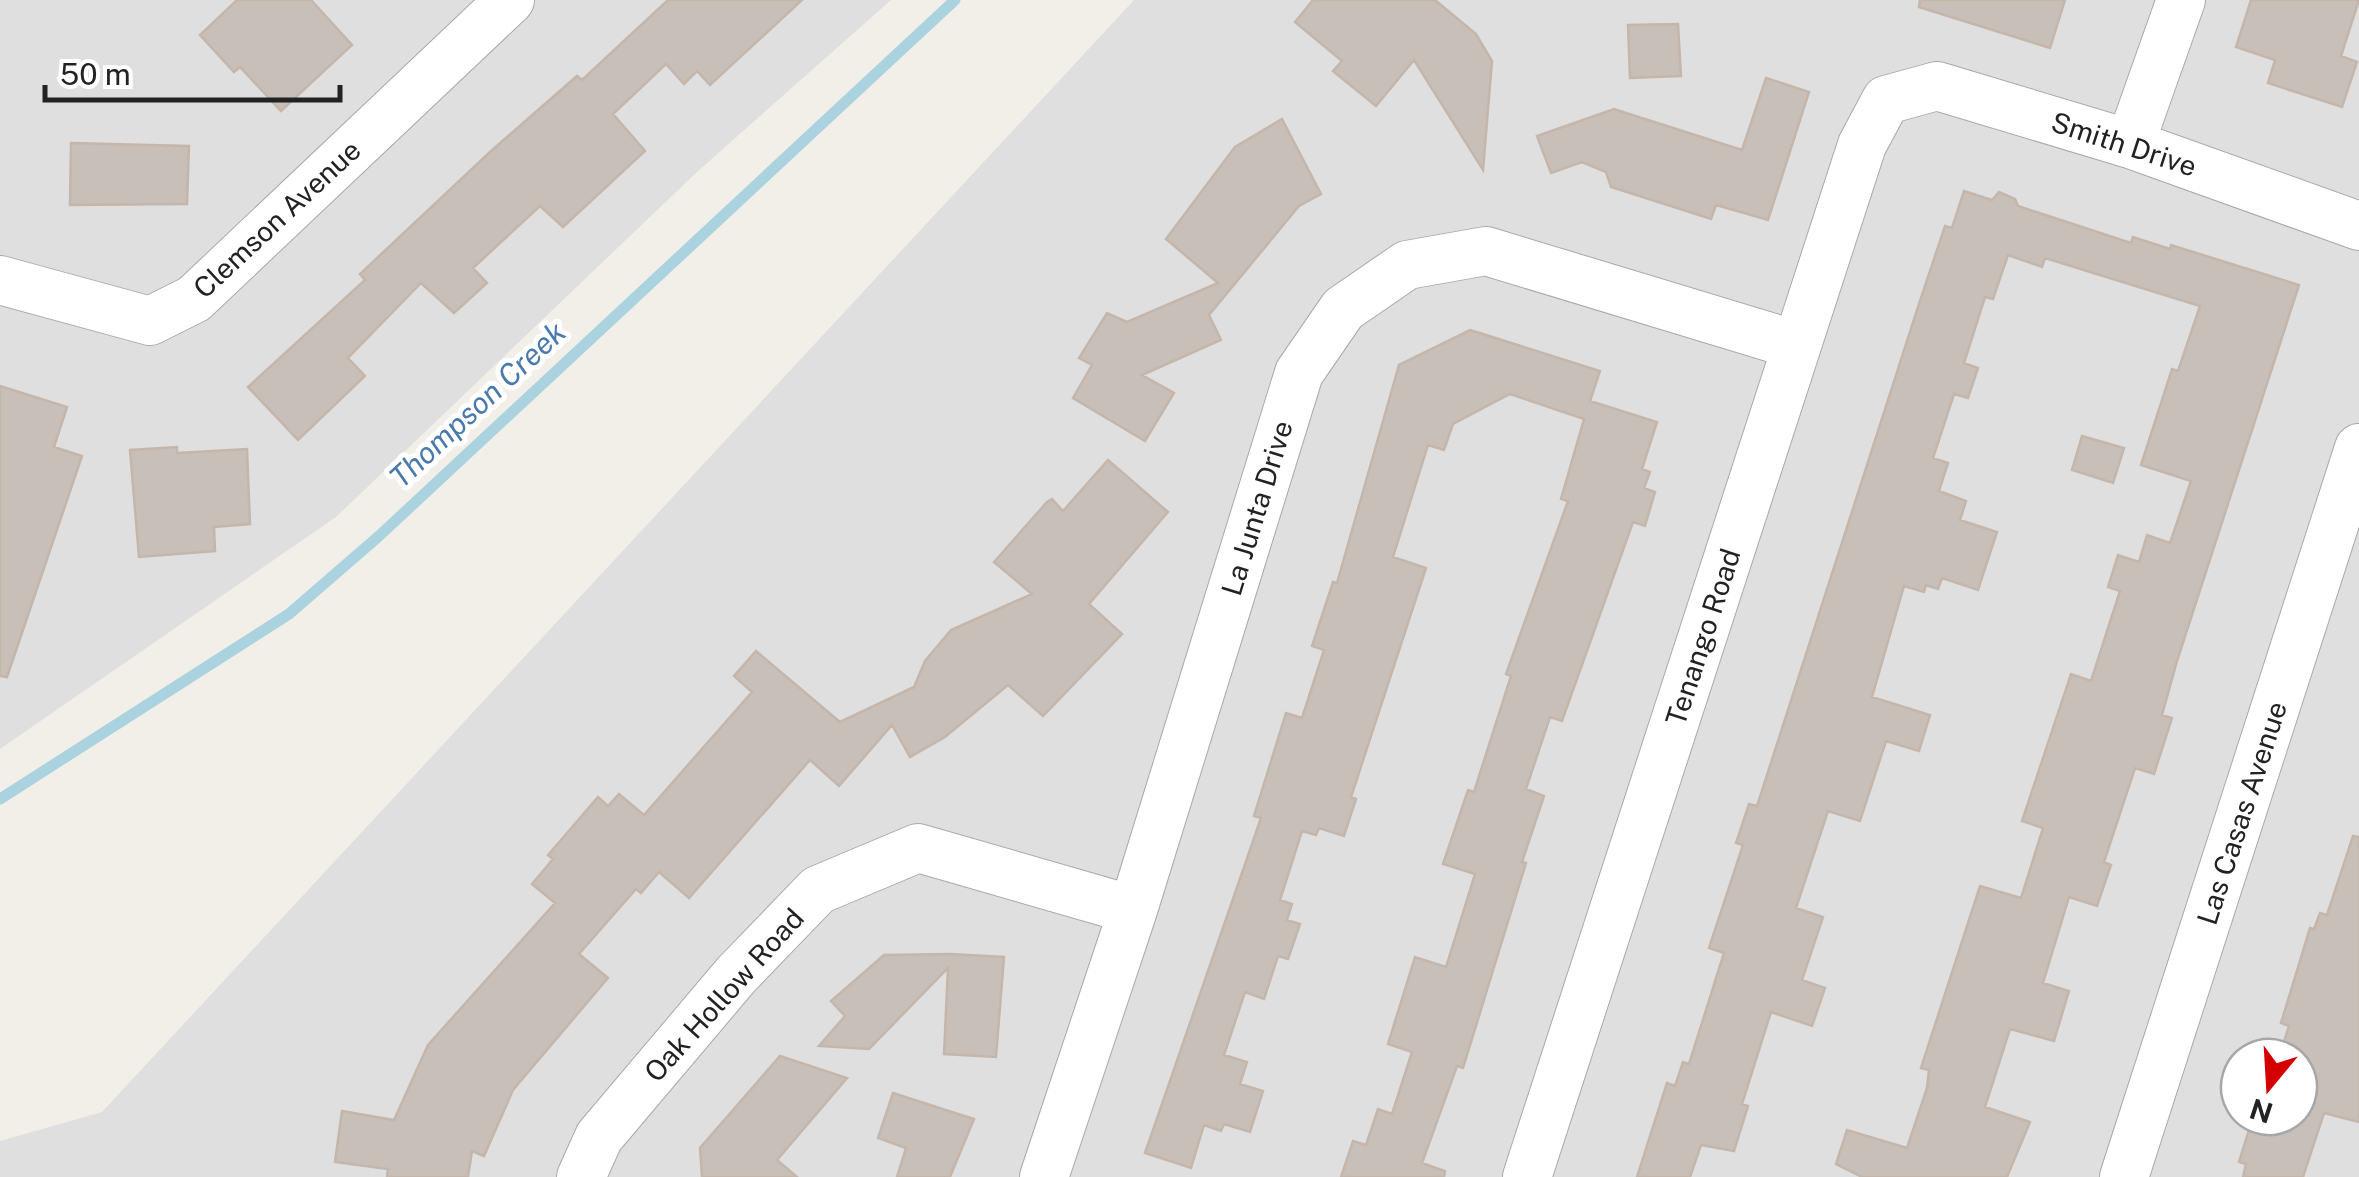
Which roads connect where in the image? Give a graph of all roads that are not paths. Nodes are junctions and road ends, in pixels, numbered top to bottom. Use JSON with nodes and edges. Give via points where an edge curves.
{"nodes":[{"id":1,"x":2181,"y":0,"type":"edge"},
{"id":2,"x":484,"y":8,"type":"edge"},
{"id":3,"x":1886,"y":100,"type":"joint"},
{"id":4,"x":2130,"y":144,"type":"junction"},
{"id":5,"x":2359,"y":226,"type":"edge"},
{"id":6,"x":0,"y":280,"type":"edge"},
{"id":7,"x":1796,"y":345,"type":"junction"},
{"id":8,"x":2359,"y":448,"type":"edge"},
{"id":9,"x":1132,"y":910,"type":"junction"},
{"id":10,"x":581,"y":1177,"type":"edge"},
{"id":11,"x":1044,"y":1177,"type":"edge"},
{"id":12,"x":1526,"y":1177,"type":"edge"},
{"id":13,"x":2124,"y":1177,"type":"edge"}],
"edges":[{"from":1,"to":4,"type":"street"},
{"from":2,"to":6,"type":"street","name":"Clemson Avenue","via":[[194,299],[150,321]]},
{"from":3,"to":4,"type":"street","name":"Smith Drive","via":[[1937,86]]},
{"from":3,"to":7,"type":"street","name":"Tenango Road","via":[[1862,145]]},
{"from":4,"to":5,"type":"street","name":"Smith Drive"},
{"from":7,"to":9,"type":"street","name":"La Junta Drive","via":[[1486,252],[1408,265],[1343,309],[1299,372]]},
{"from":7,"to":12,"type":"street","name":"Tenango Road"},
{"from":8,"to":13,"type":"street","name":"Las Casas Avenue"},
{"from":9,"to":10,"type":"street","name":"Oak Hollow Road","via":[[918,848],[818,890],[736,974],[599,1137]]},
{"from":9,"to":11,"type":"street","name":"La Junta Drive"}]}
